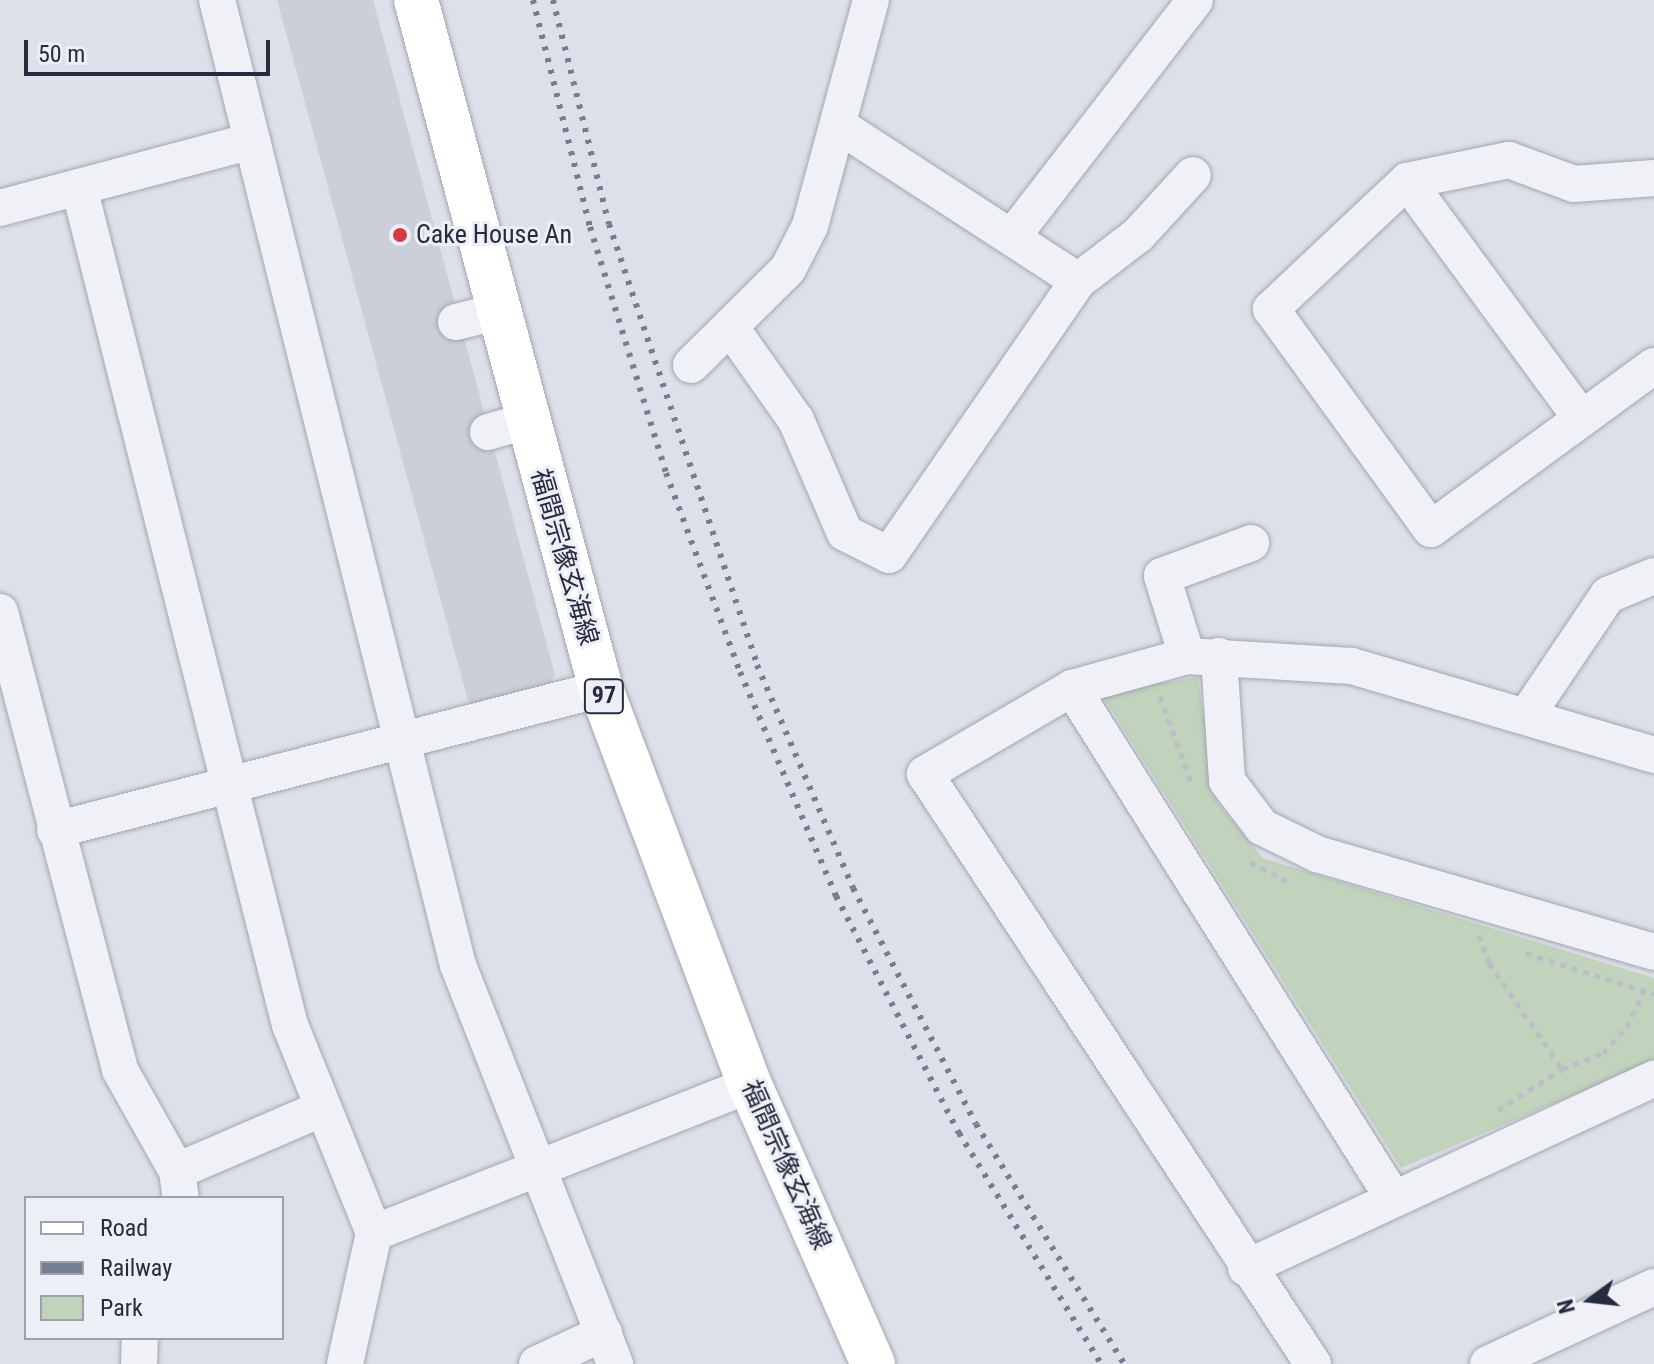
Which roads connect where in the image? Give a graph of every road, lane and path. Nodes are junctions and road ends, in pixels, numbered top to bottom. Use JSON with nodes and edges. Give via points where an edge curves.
{"nodes":[{"id":1,"x":217,"y":0,"type":"edge"},
{"id":2,"x":416,"y":0,"type":"edge"},
{"id":3,"x":871,"y":0,"type":"edge"},
{"id":4,"x":1195,"y":0,"type":"edge"},
{"id":5,"x":838,"y":125,"type":"junction"},
{"id":6,"x":252,"y":141,"type":"junction"},
{"id":7,"x":1193,"y":175,"type":"dead end"},
{"id":8,"x":1654,"y":178,"type":"edge"},
{"id":9,"x":1407,"y":181,"type":"junction"},
{"id":10,"x":79,"y":187,"type":"junction"},
{"id":11,"x":0,"y":208,"type":"edge"},
{"id":12,"x":1012,"y":237,"type":"junction"},
{"id":13,"x":1078,"y":281,"type":"junction"},
{"id":14,"x":731,"y":328,"type":"junction"},
{"id":15,"x":691,"y":365,"type":"dead end"},
{"id":16,"x":1654,"y":366,"type":"edge"},
{"id":17,"x":1582,"y":419,"type":"junction"},
{"id":18,"x":1251,"y":543,"type":"dead end"},
{"id":19,"x":1654,"y":576,"type":"edge"},
{"id":20,"x":0,"y":612,"type":"edge"},
{"id":21,"x":1203,"y":656,"type":"junction"},
{"id":22,"x":1072,"y":688,"type":"junction"},
{"id":23,"x":601,"y":689,"type":"junction"},
{"id":24,"x":1527,"y":715,"type":"junction"},
{"id":25,"x":401,"y":740,"type":"junction"},
{"id":26,"x":1654,"y":755,"type":"edge"},
{"id":27,"x":228,"y":788,"type":"junction"},
{"id":28,"x":55,"y":830,"type":"junction"},
{"id":29,"x":1477,"y":930,"type":"dead end"},
{"id":30,"x":1654,"y":951,"type":"edge"},
{"id":31,"x":1643,"y":992,"type":"dead end"},
{"id":32,"x":1654,"y":1079,"type":"edge"},
{"id":33,"x":750,"y":1085,"type":"junction"},
{"id":34,"x":323,"y":1108,"type":"junction"},
{"id":35,"x":539,"y":1173,"type":"junction"},
{"id":36,"x":179,"y":1184,"type":"edge"},
{"id":37,"x":1393,"y":1198,"type":"junction"},
{"id":38,"x":374,"y":1233,"type":"junction"},
{"id":39,"x":1246,"y":1268,"type":"junction"},
{"id":40,"x":1654,"y":1287,"type":"edge"},
{"id":41,"x":140,"y":1340,"type":"edge"},
{"id":42,"x":609,"y":1349,"type":"edge"},
{"id":43,"x":139,"y":1364,"type":"edge"},
{"id":44,"x":345,"y":1364,"type":"edge"},
{"id":45,"x":537,"y":1364,"type":"edge"},
{"id":46,"x":873,"y":1364,"type":"edge"},
{"id":47,"x":1313,"y":1364,"type":"edge"},
{"id":48,"x":1488,"y":1364,"type":"edge"}],
"edges":[{"from":1,"to":6,"type":"street"},
{"from":2,"to":23,"type":"main road","name":"福間宗像玄海線","number":"97","via":[[476,317],[507,427]]},
{"from":3,"to":5,"type":"street","via":[[861,15]]},
{"from":4,"to":12,"type":"street"},
{"from":5,"to":12,"type":"street"},
{"from":5,"to":14,"type":"street","via":[[805,237],[788,269]]},
{"from":6,"to":10,"type":"street"},
{"from":6,"to":25,"type":"street"},
{"from":7,"to":13,"type":"street","via":[[1138,235]]},
{"from":8,"to":9,"type":"street","via":[[1574,184],[1509,160]]},
{"from":9,"to":17,"type":"street"},
{"from":9,"to":17,"type":"street","via":[[1271,309],[1431,529]]},
{"from":10,"to":11,"type":"street"},
{"from":10,"to":27,"type":"street"},
{"from":12,"to":13,"type":"street"},
{"from":13,"to":14,"type":"street","via":[[889,555],[845,533],[796,420]]},
{"from":14,"to":15,"type":"street"},
{"from":16,"to":17,"type":"street"},
{"from":18,"to":21,"type":"street","via":[[1162,576]]},
{"from":19,"to":24,"type":"street","via":[[1608,595]]},
{"from":20,"to":28,"type":"street"},
{"from":21,"to":22,"type":"street"},
{"from":21,"to":24,"type":"street","via":[[1352,666]]},
{"from":21,"to":30,"type":"street","via":[[1227,781],[1262,827],[1317,854]]},
{"from":22,"to":37,"type":"street"},
{"from":22,"to":39,"type":"street","via":[[925,774]]},
{"from":23,"to":25,"type":"street"},
{"from":23,"to":33,"type":"main road","name":"福間宗像玄海線","number":"97"},
{"from":24,"to":26,"type":"street"},
{"from":25,"to":27,"type":"street"},
{"from":25,"to":35,"type":"street","via":[[458,965]]},
{"from":27,"to":28,"type":"street"},
{"from":27,"to":34,"type":"street","via":[[290,1025]]},
{"from":28,"to":36,"type":"street","via":[[120,1070]]},
{"from":29,"to":31,"type":"path","via":[[1489,963],[1562,1069],[1603,1053],[1627,1027]]},
{"from":32,"to":37,"type":"street"},
{"from":33,"to":35,"type":"street"},
{"from":33,"to":46,"type":"main road","name":"福間宗像玄海線","number":"97"},
{"from":34,"to":36,"type":"street"},
{"from":34,"to":38,"type":"street"},
{"from":35,"to":38,"type":"street"},
{"from":35,"to":42,"type":"street"},
{"from":37,"to":39,"type":"street"},
{"from":38,"to":44,"type":"street"},
{"from":39,"to":47,"type":"street"},
{"from":40,"to":48,"type":"street"},
{"from":41,"to":43,"type":"street"},
{"from":42,"to":45,"type":"street"}]}
